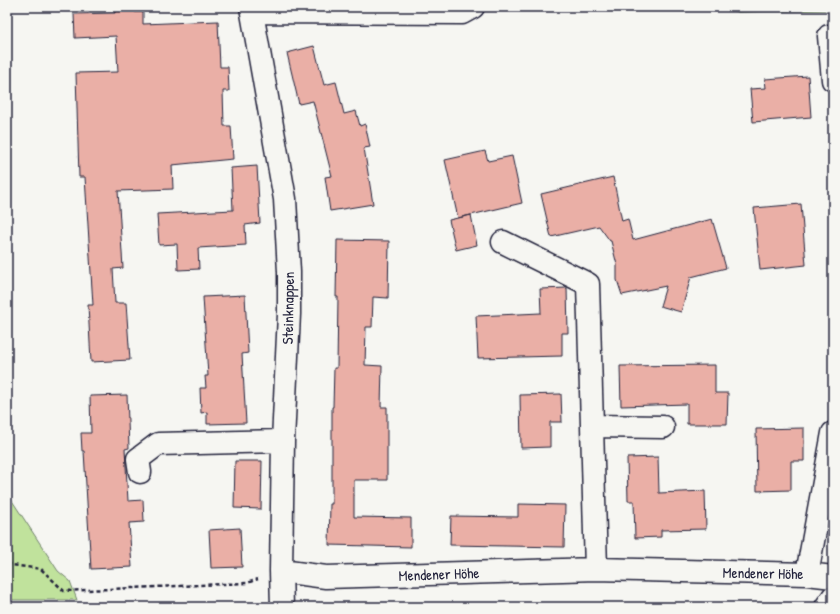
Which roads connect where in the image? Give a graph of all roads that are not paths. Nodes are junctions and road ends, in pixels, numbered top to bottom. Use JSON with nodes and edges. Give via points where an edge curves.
{"nodes":[{"id":1,"x":473,"y":7,"type":"edge"},
{"id":2,"x":252,"y":10,"type":"edge"},
{"id":3,"x":829,"y":36,"type":"dead end"},
{"id":4,"x":833,"y":80,"type":"edge"},
{"id":5,"x":503,"y":242,"type":"dead end"},
{"id":6,"x":592,"y":426,"type":"junction"},
{"id":7,"x":663,"y":427,"type":"dead end"},
{"id":8,"x":833,"y":433,"type":"edge"},
{"id":9,"x":283,"y":442,"type":"junction"},
{"id":10,"x":140,"y":472,"type":"dead end"},
{"id":11,"x":596,"y":570,"type":"junction"},
{"id":12,"x":282,"y":571,"type":"junction"},
{"id":13,"x":807,"y":574,"type":"junction"},
{"id":14,"x":833,"y":577,"type":"edge"},
{"id":15,"x":833,"y":597,"type":"edge"},
{"id":16,"x":282,"y":607,"type":"edge"},
{"id":17,"x":826,"y":607,"type":"edge"}],
"edges":[{"from":1,"to":2,"type":"street","name":"Steinknappen","via":[[462,13]]},
{"from":2,"to":9,"type":"street","name":"Steinknappen","via":[[285,199],[289,314]]},
{"from":3,"to":4,"type":"street"},
{"from":5,"to":6,"type":"street","via":[[588,284]]},
{"from":6,"to":7,"type":"street"},
{"from":6,"to":11,"type":"street"},
{"from":8,"to":13,"type":"street"},
{"from":9,"to":10,"type":"street","via":[[158,444],[138,459]]},
{"from":9,"to":12,"type":"street","name":"Steinknappen"},
{"from":11,"to":12,"type":"street","name":"Mendener Höhe","via":[[326,578]]},
{"from":11,"to":13,"type":"street","name":"Mendener Höhe"},
{"from":12,"to":16,"type":"street","name":"Steinknappen"},
{"from":13,"to":14,"type":"street","name":"Mendener Höhe"},
{"from":15,"to":17,"type":"street"}]}
